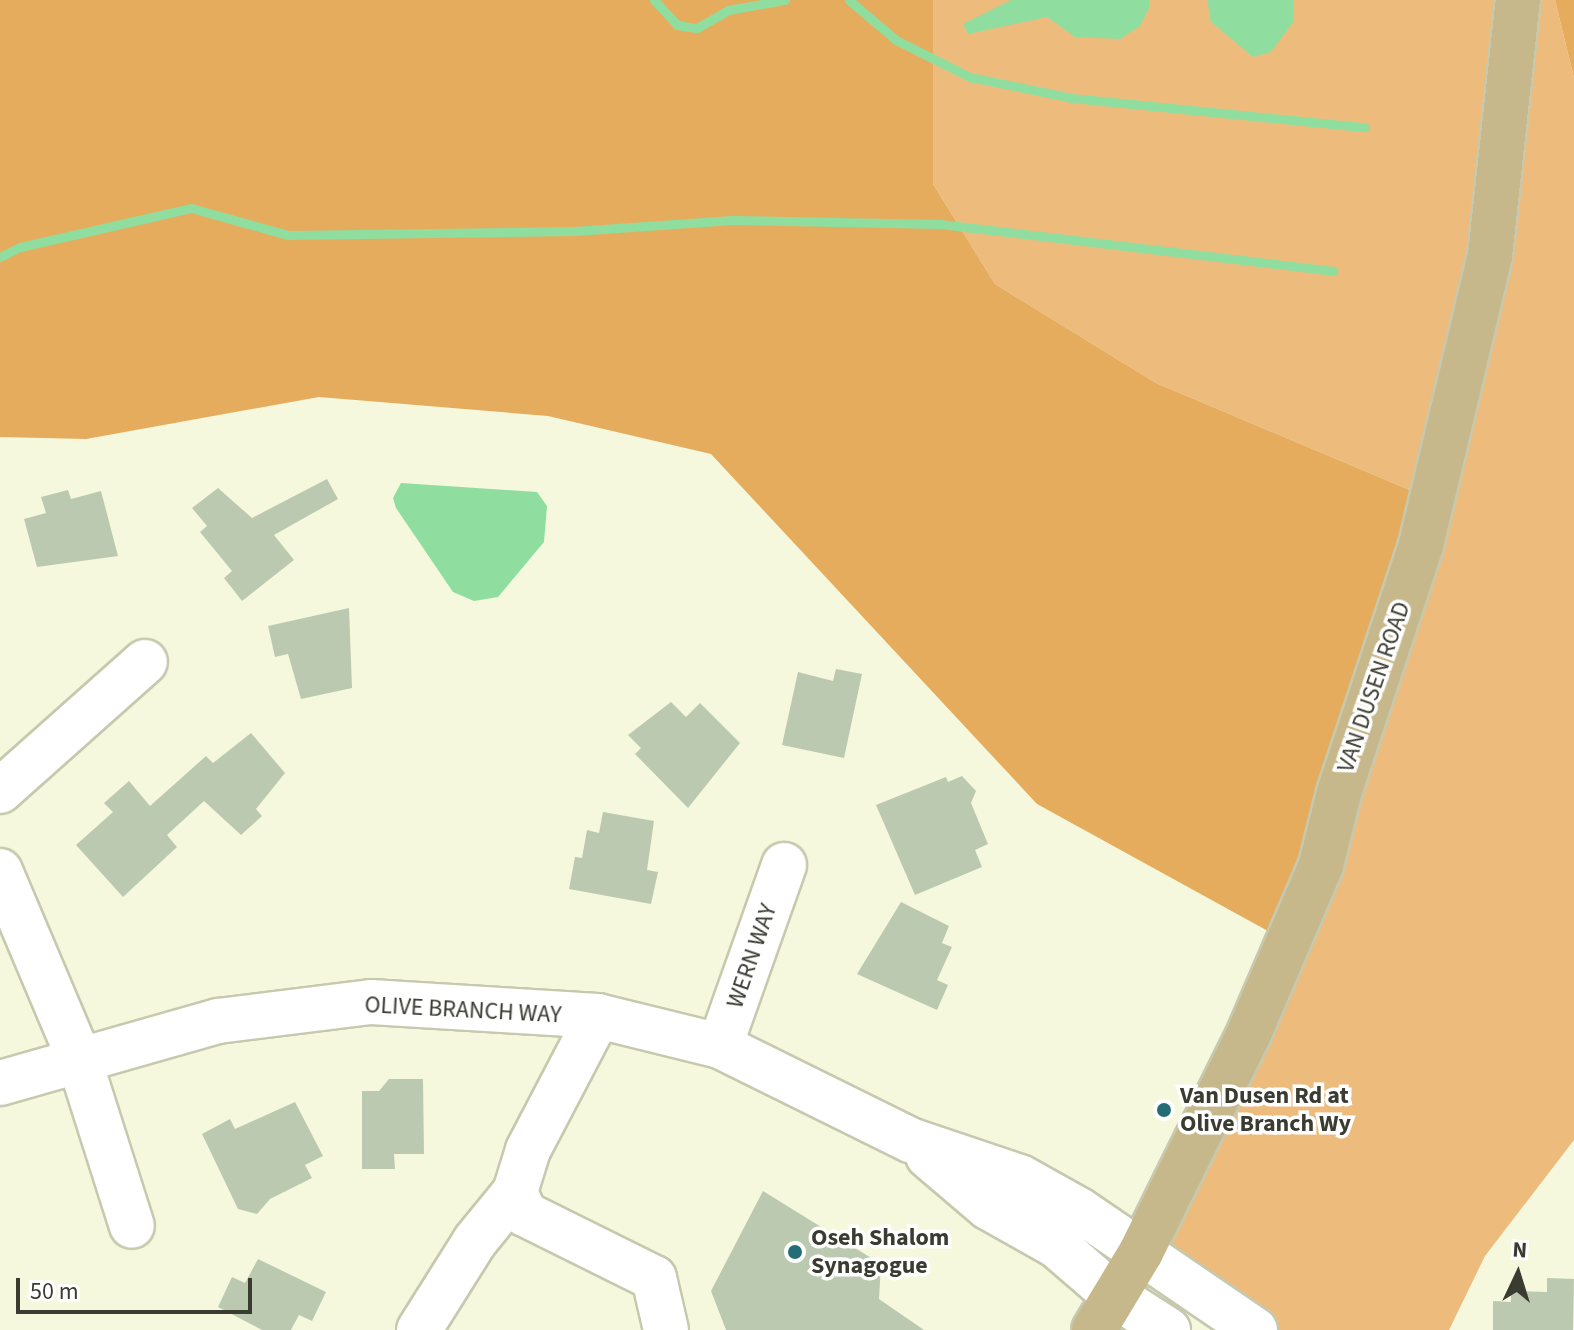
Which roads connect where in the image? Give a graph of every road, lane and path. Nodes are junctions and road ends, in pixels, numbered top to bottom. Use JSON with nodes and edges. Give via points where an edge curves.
{"nodes":[{"id":1,"x":1518,"y":0,"type":"edge"},
{"id":2,"x":145,"y":662,"type":"dead end"},
{"id":3,"x":0,"y":791,"type":"edge"},
{"id":4,"x":784,"y":865,"type":"dead end"},
{"id":5,"x":0,"y":871,"type":"edge"},
{"id":6,"x":598,"y":1016,"type":"junction"},
{"id":7,"x":720,"y":1046,"type":"junction"},
{"id":8,"x":78,"y":1056,"type":"junction"},
{"id":9,"x":0,"y":1083,"type":"edge"},
{"id":10,"x":910,"y":1140,"type":"junction"},
{"id":11,"x":515,"y":1192,"type":"junction"},
{"id":12,"x":132,"y":1226,"type":"dead end"},
{"id":13,"x":1141,"y":1252,"type":"junction"},
{"id":14,"x":1104,"y":1313,"type":"edge"},
{"id":15,"x":419,"y":1330,"type":"edge"},
{"id":16,"x":666,"y":1330,"type":"edge"},
{"id":17,"x":1168,"y":1330,"type":"edge"},
{"id":18,"x":1255,"y":1330,"type":"edge"}],
"edges":[{"from":1,"to":13,"type":"main road","name":"VAN DUSEN ROAD","via":[[1490,256],[1387,655],[1339,793],[1321,865],[1250,1031]]},
{"from":2,"to":3,"type":"street"},
{"from":4,"to":7,"type":"street","name":"WERN WAY"},
{"from":5,"to":8,"type":"street"},
{"from":6,"to":7,"type":"street","name":"OLIVE BRANCH WAY"},
{"from":6,"to":8,"type":"street","name":"OLIVE BRANCH WAY","via":[[371,1002],[218,1021]]},
{"from":6,"to":11,"type":"street","via":[[528,1150]]},
{"from":7,"to":10,"type":"street","name":"OLIVE BRANCH WAY"},
{"from":8,"to":9,"type":"street","name":"OLIVE BRANCH WAY"},
{"from":8,"to":12,"type":"street"},
{"from":10,"to":13,"type":"street","name":"OLIVE BRANCH WAY","via":[[1020,1177]]},
{"from":10,"to":14,"type":"street","name":"OLIVE BRANCH WAY","via":[[988,1207],[1057,1246]]},
{"from":11,"to":15,"type":"street","via":[[475,1241]]},
{"from":11,"to":16,"type":"street","via":[[525,1214],[654,1278]]},
{"from":13,"to":14,"type":"main road","name":"VAN DUSEN ROAD"},
{"from":13,"to":18,"type":"street","name":"OLIVE BRANCH WAY"},
{"from":14,"to":17,"type":"street","name":"OLIVE BRANCH WAY"}]}
